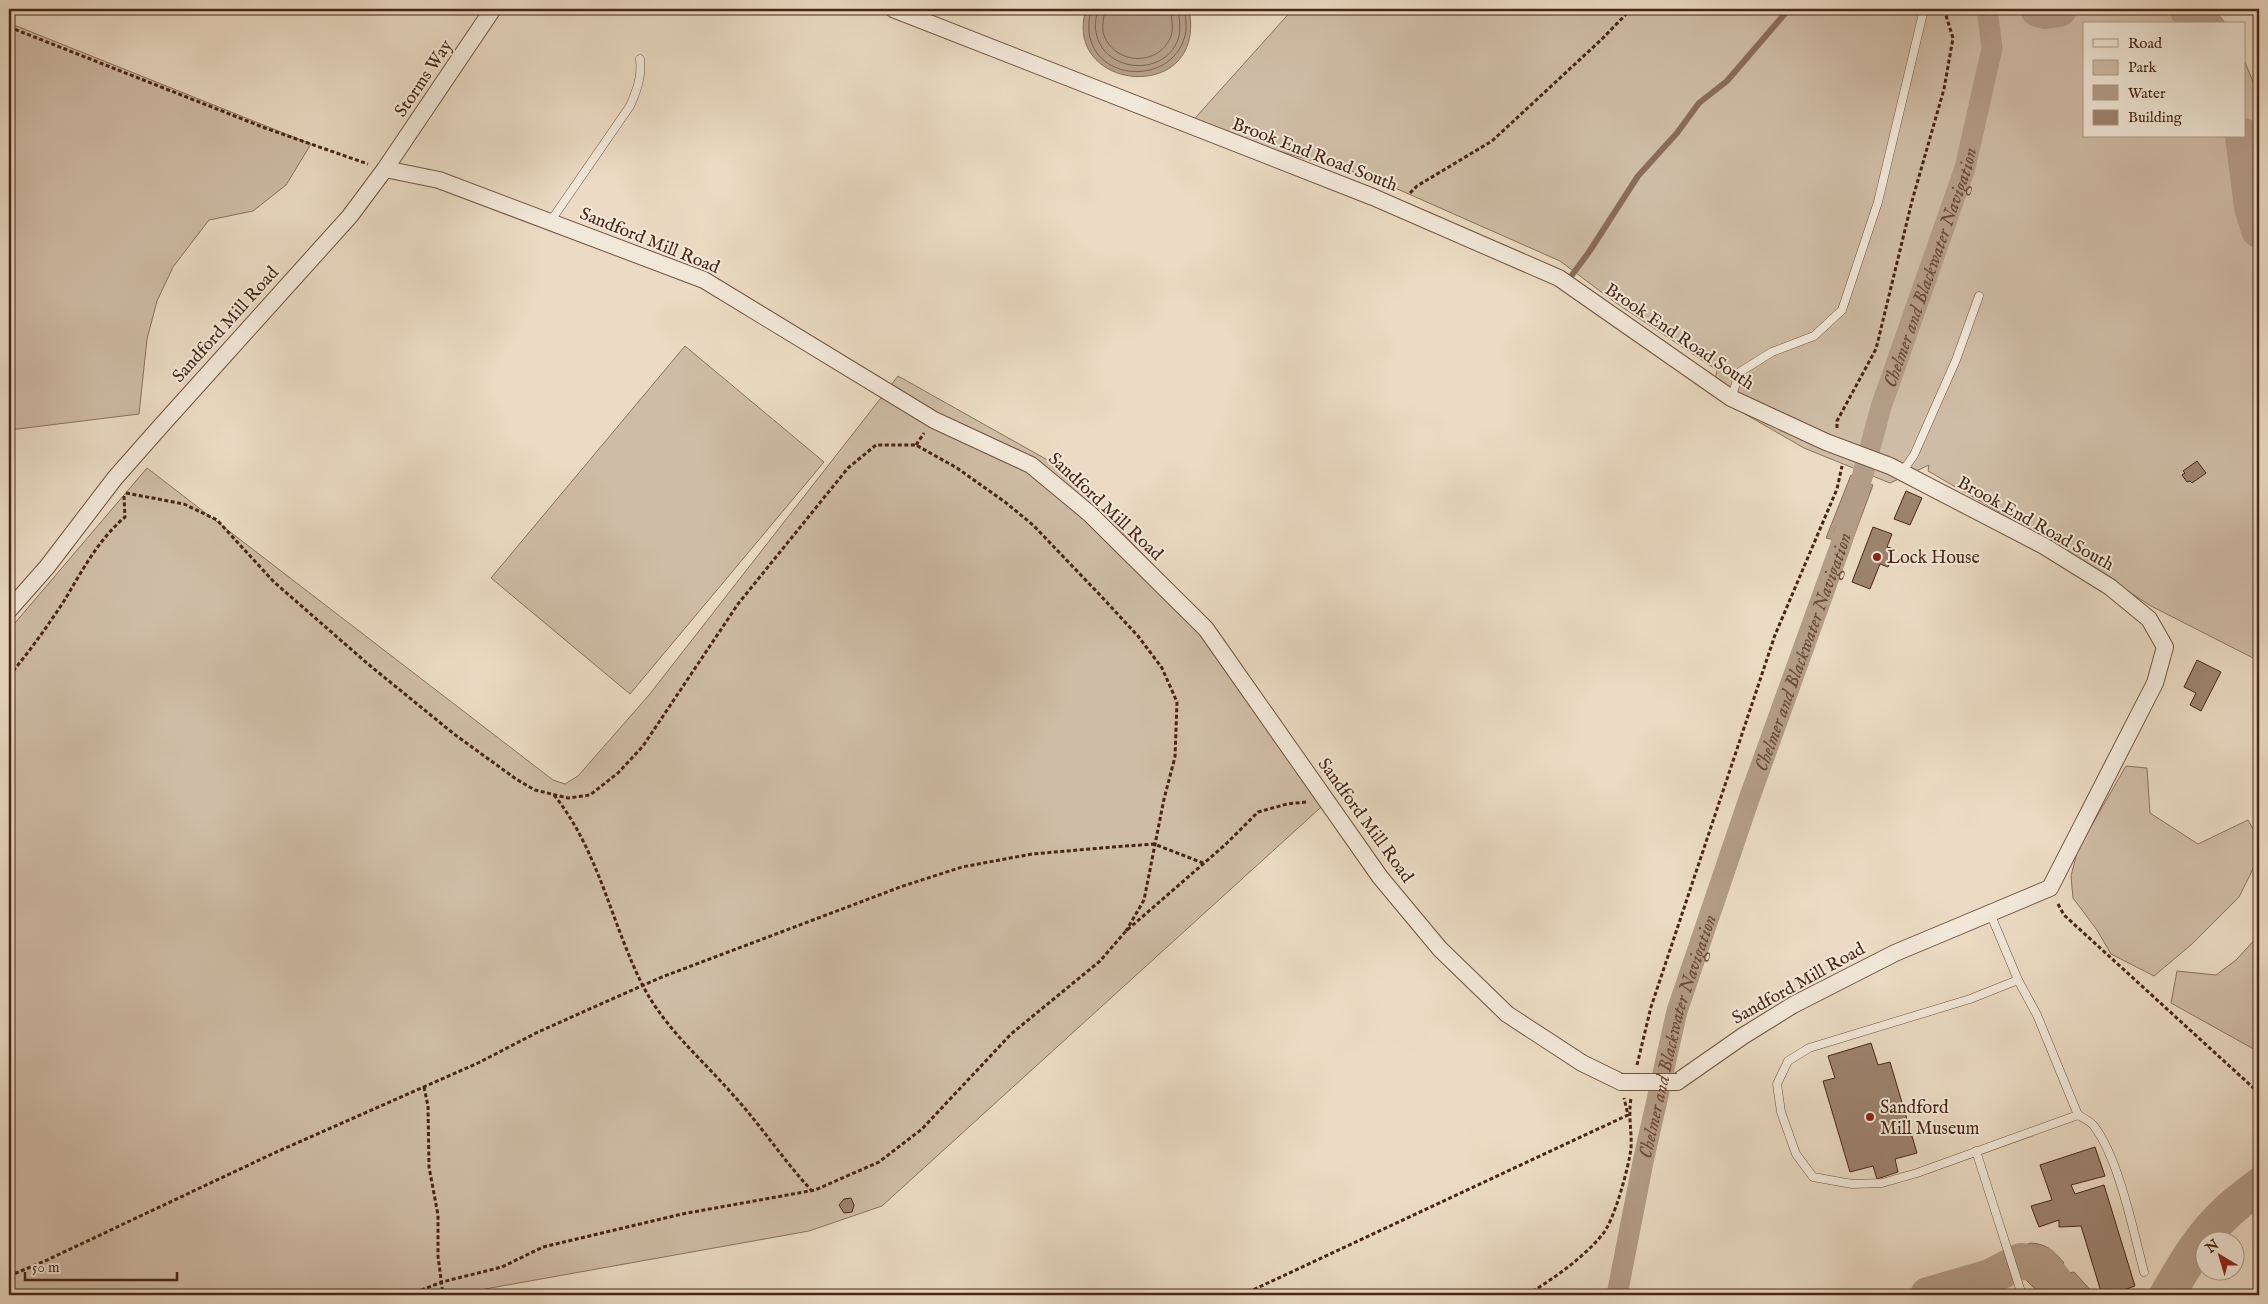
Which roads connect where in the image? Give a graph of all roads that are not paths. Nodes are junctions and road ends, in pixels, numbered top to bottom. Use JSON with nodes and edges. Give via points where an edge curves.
{"nodes":[{"id":1,"x":493,"y":9,"type":"edge"},
{"id":2,"x":893,"y":9,"type":"edge"},
{"id":3,"x":1924,"y":9,"type":"edge"},
{"id":4,"x":640,"y":59,"type":"dead end"},
{"id":5,"x":385,"y":170,"type":"junction"},
{"id":6,"x":550,"y":222,"type":"junction"},
{"id":7,"x":1978,"y":296,"type":"dead end"},
{"id":8,"x":1731,"y":398,"type":"junction"},
{"id":9,"x":1896,"y":469,"type":"junction"},
{"id":10,"x":9,"y":610,"type":"edge"},
{"id":11,"x":2050,"y":888,"type":"joint"},
{"id":12,"x":1990,"y":911,"type":"junction"},
{"id":13,"x":2018,"y":980,"type":"junction"},
{"id":14,"x":2078,"y":1115,"type":"junction"},
{"id":15,"x":1976,"y":1151,"type":"junction"},
{"id":16,"x":2144,"y":1272,"type":"dead end"},
{"id":17,"x":2022,"y":1295,"type":"edge"}],
"edges":[{"from":1,"to":5,"type":"street","name":"Storms Way"},
{"from":2,"to":8,"type":"street","name":"Brook End Road South","via":[[1396,207],[1559,278]]},
{"from":3,"to":8,"type":"lane","via":[[1878,202],[1842,310],[1814,336],[1772,352],[1740,372]]},
{"from":4,"to":6,"type":"lane","via":[[638,88],[630,106]]},
{"from":5,"to":6,"type":"street","name":"Sandford Mill Road","via":[[439,180]]},
{"from":5,"to":10,"type":"street","name":"Sandford Mill Road","via":[[350,216],[115,478],[47,567]]},
{"from":6,"to":12,"type":"street","name":"Sandford Mill Road","bridge":true,"via":[[704,280],[934,420],[1031,465],[1090,514],[1206,630],[1380,876],[1440,949],[1508,1014],[1582,1063],[1627,1086],[1677,1082],[1793,1004],[1895,953]]},
{"from":7,"to":9,"type":"lane","via":[[1956,360],[1914,455]]},
{"from":8,"to":9,"type":"street","name":"Brook End Road South"},
{"from":9,"to":11,"type":"street","name":"Brook End Road South","via":[[2044,546],[2110,587],[2149,619],[2165,647],[2155,683]]},
{"from":11,"to":12,"type":"street","name":"Sandford Mill Road"},
{"from":12,"to":13,"type":"lane"},
{"from":13,"to":14,"type":"lane","via":[[2037,1015]]},
{"from":13,"to":15,"type":"lane","via":[[1970,999],[1809,1048],[1788,1060],[1777,1084],[1781,1112],[1796,1154],[1813,1177],[1852,1184],[1882,1183]]},
{"from":14,"to":15,"type":"lane"},
{"from":14,"to":16,"type":"lane","via":[[2093,1124],[2107,1149]]},
{"from":15,"to":17,"type":"lane"}]}
